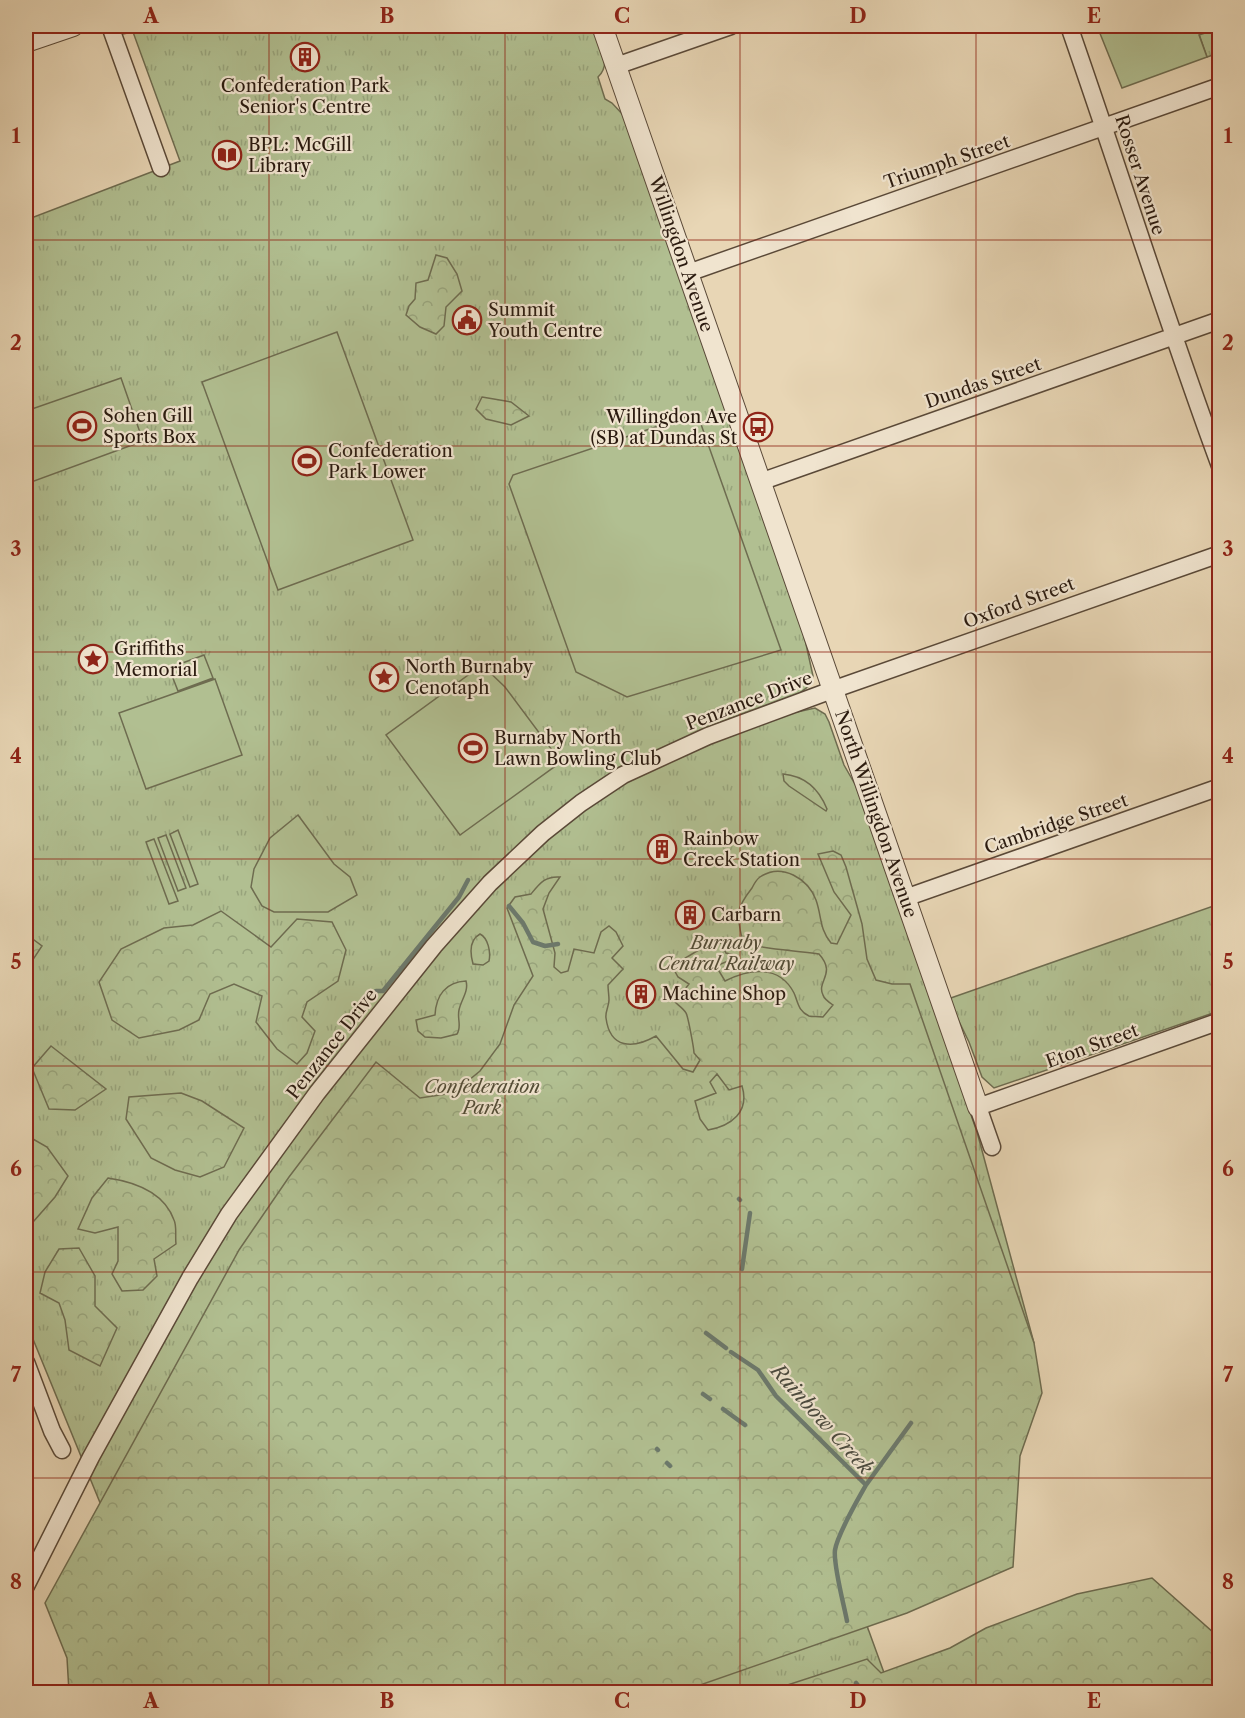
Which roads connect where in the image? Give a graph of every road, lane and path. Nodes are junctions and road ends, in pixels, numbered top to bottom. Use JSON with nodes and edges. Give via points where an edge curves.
{"nodes":[{"id":1,"x":73,"y":26,"type":"edge"},
{"id":2,"x":110,"y":26,"type":"edge"},
{"id":3,"x":602,"y":26,"type":"edge"},
{"id":4,"x":731,"y":26,"type":"edge"},
{"id":5,"x":1069,"y":26,"type":"edge"},
{"id":6,"x":26,"y":42,"type":"edge"},
{"id":7,"x":616,"y":66,"type":"junction"},
{"id":8,"x":1220,"y":86,"type":"edge"},
{"id":9,"x":1104,"y":127,"type":"junction"},
{"id":10,"x":161,"y":168,"type":"dead end"},
{"id":11,"x":688,"y":273,"type":"junction"},
{"id":12,"x":1220,"y":320,"type":"edge"},
{"id":13,"x":1174,"y":336,"type":"junction"},
{"id":14,"x":1220,"y":466,"type":"edge"},
{"id":15,"x":760,"y":482,"type":"junction"},
{"id":16,"x":1220,"y":554,"type":"edge"},
{"id":17,"x":832,"y":690,"type":"junction"},
{"id":18,"x":1220,"y":787,"type":"edge"},
{"id":19,"x":905,"y":898,"type":"junction"},
{"id":20,"x":1220,"y":1022,"type":"edge"},
{"id":21,"x":978,"y":1107,"type":"junction"},
{"id":22,"x":992,"y":1147,"type":"dead end"},
{"id":23,"x":26,"y":1362,"type":"edge"},
{"id":24,"x":62,"y":1450,"type":"dead end"},
{"id":25,"x":26,"y":1586,"type":"edge"}],
"edges":[{"from":1,"to":6,"type":"street"},
{"from":2,"to":10,"type":"street"},
{"from":3,"to":7,"type":"street","name":"Willingdon Avenue"},
{"from":4,"to":7,"type":"street"},
{"from":5,"to":9,"type":"street","name":"Rosser Avenue"},
{"from":7,"to":11,"type":"street","name":"Willingdon Avenue"},
{"from":8,"to":9,"type":"street","name":"Triumph Street"},
{"from":9,"to":11,"type":"street","name":"Triumph Street"},
{"from":9,"to":13,"type":"street","name":"Rosser Avenue"},
{"from":11,"to":15,"type":"street","name":"Willingdon Avenue"},
{"from":12,"to":13,"type":"street","name":"Dundas Street"},
{"from":13,"to":14,"type":"street","name":"Rosser Avenue"},
{"from":13,"to":15,"type":"street","name":"Dundas Street"},
{"from":15,"to":17,"type":"street","name":"North Willingdon Avenue"},
{"from":16,"to":17,"type":"street","name":"Oxford Street"},
{"from":17,"to":19,"type":"street","name":"North Willingdon Avenue"},
{"from":17,"to":25,"type":"street","name":"Penzance Drive","via":[[687,745],[614,780],[543,833],[468,906],[330,1077],[229,1214],[91,1457]]},
{"from":18,"to":19,"type":"street","name":"Cambridge Street"},
{"from":19,"to":21,"type":"street","name":"North Willingdon Avenue"},
{"from":20,"to":21,"type":"street","name":"Eton Street"},
{"from":21,"to":22,"type":"street","name":"North Willingdon Avenue"},
{"from":23,"to":24,"type":"street"}]}
